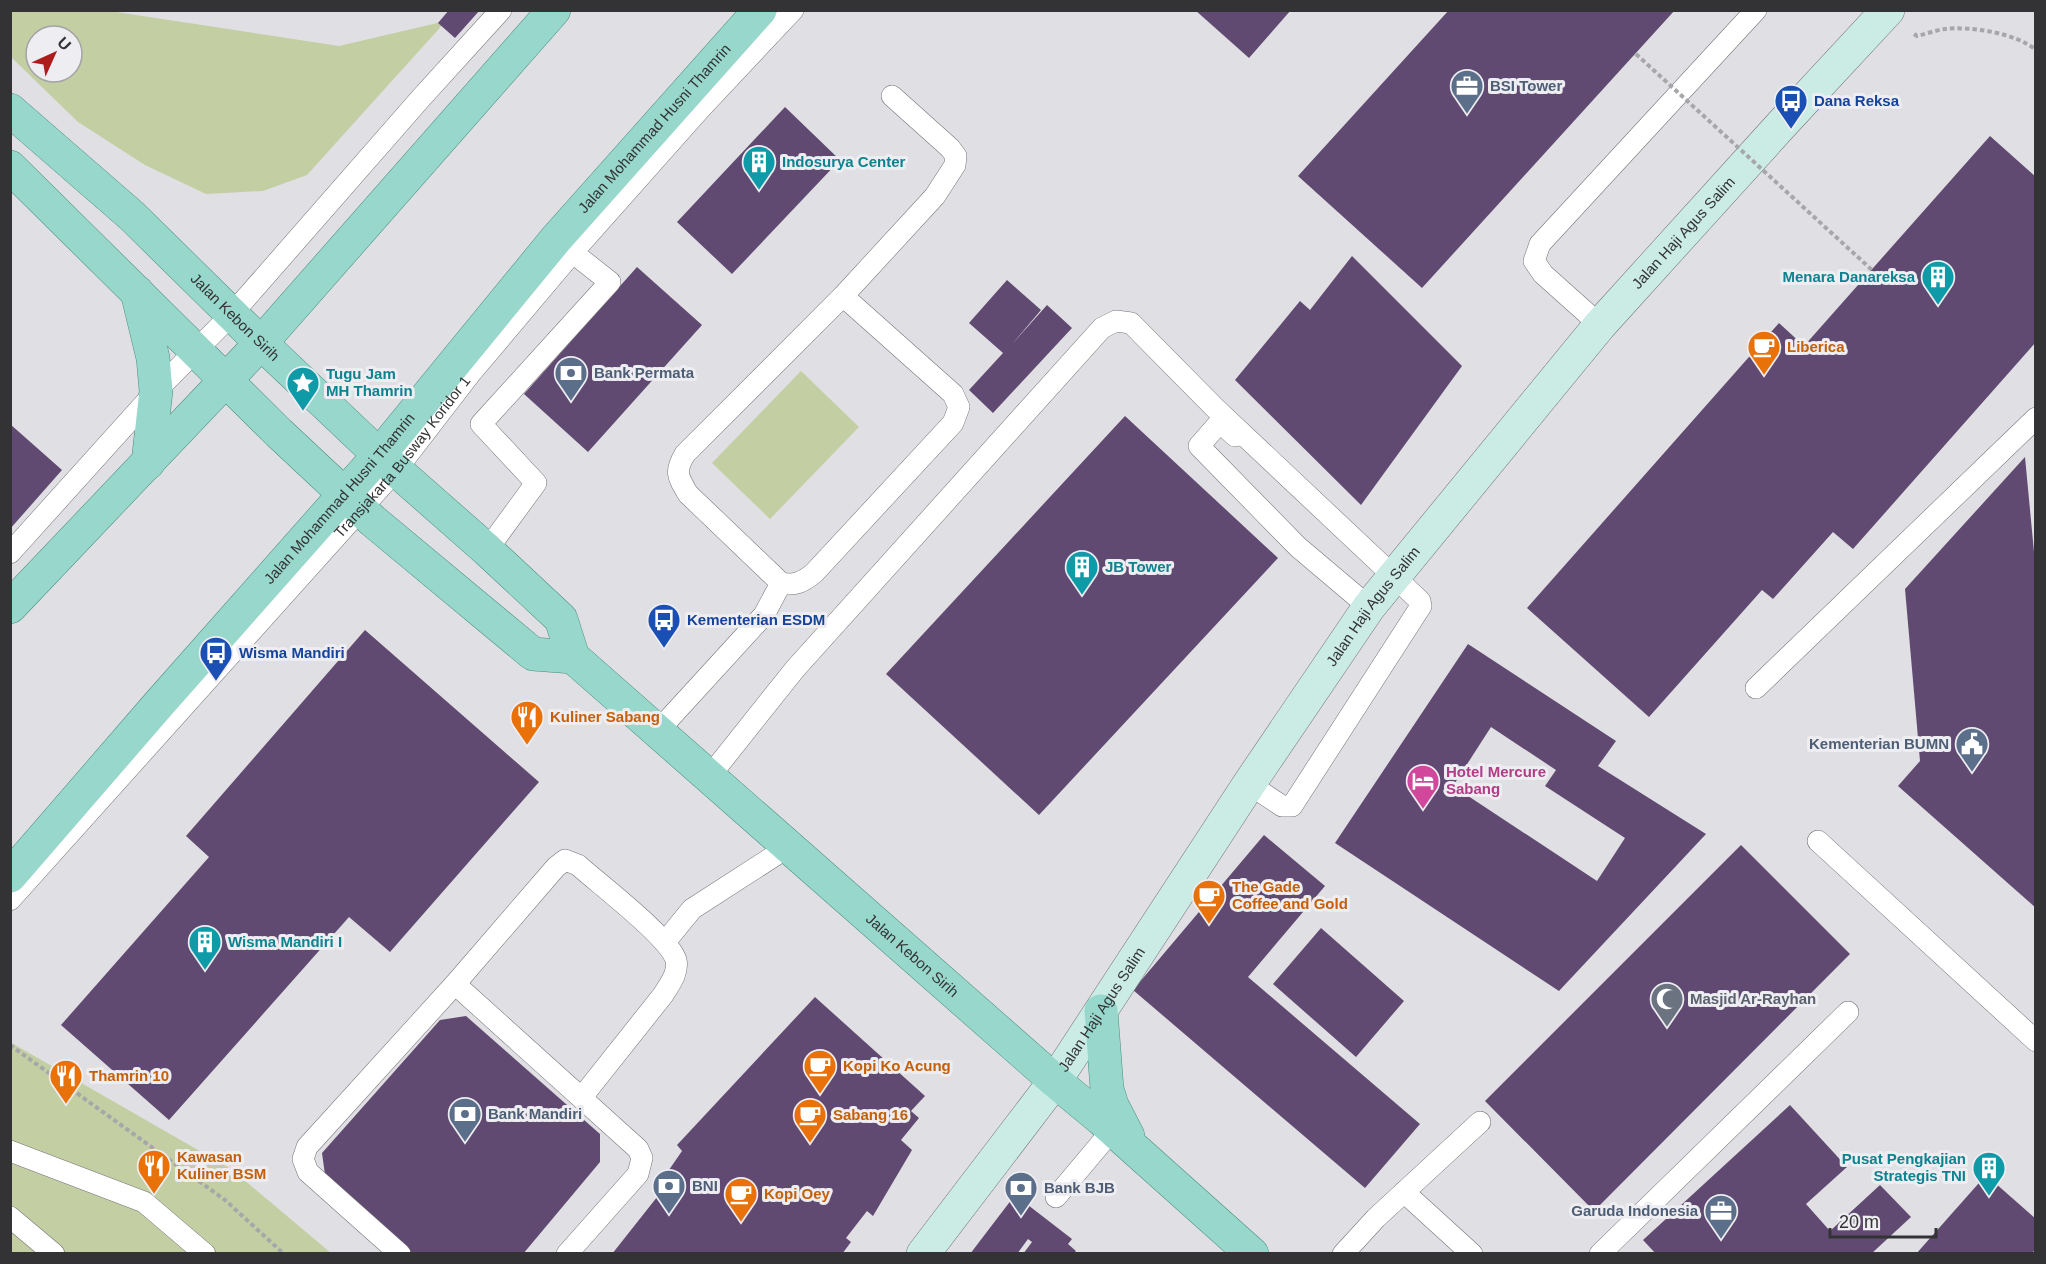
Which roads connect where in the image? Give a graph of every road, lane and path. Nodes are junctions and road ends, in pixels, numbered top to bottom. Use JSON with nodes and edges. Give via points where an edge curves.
{"nodes":[{"id":1,"x":501,"y":10,"type":"edge"},
{"id":2,"x":554,"y":10,"type":"edge"},
{"id":3,"x":760,"y":10,"type":"edge"},
{"id":4,"x":793,"y":10,"type":"edge"},
{"id":5,"x":1756,"y":10,"type":"edge"},
{"id":6,"x":1899,"y":20,"type":"edge"},
{"id":7,"x":2036,"y":50,"type":"edge"},
{"id":8,"x":1636,"y":54,"type":"dead end"},
{"id":9,"x":892,"y":96,"type":"dead end"},
{"id":10,"x":10,"y":110,"type":"edge"},
{"id":11,"x":10,"y":167,"type":"edge"},
{"id":12,"x":564,"y":246,"type":"junction"},
{"id":13,"x":1872,"y":270,"type":"dead end"},
{"id":14,"x":137,"y":292,"type":"junction"},
{"id":15,"x":843,"y":296,"type":"junction"},
{"id":16,"x":232,"y":314,"type":"junction"},
{"id":17,"x":1600,"y":325,"type":"junction"},
{"id":18,"x":261,"y":343,"type":"junction"},
{"id":19,"x":196,"y":351,"type":"junction"},
{"id":20,"x":227,"y":381,"type":"junction"},
{"id":21,"x":156,"y":391,"type":"junction"},
{"id":22,"x":2036,"y":418,"type":"edge"},
{"id":23,"x":148,"y":463,"type":"junction"},
{"id":24,"x":388,"y":463,"type":"junction"},
{"id":25,"x":352,"y":502,"type":"junction"},
{"id":26,"x":1332,"y":518,"type":"junction"},
{"id":27,"x":487,"y":550,"type":"junction"},
{"id":28,"x":10,"y":553,"type":"edge"},
{"id":29,"x":1394,"y":575,"type":"junction"},
{"id":30,"x":781,"y":583,"type":"junction"},
{"id":31,"x":10,"y":607,"type":"edge"},
{"id":32,"x":1370,"y":607,"type":"junction"},
{"id":33,"x":573,"y":657,"type":"junction"},
{"id":34,"x":1756,"y":688,"type":"dead end"},
{"id":35,"x":657,"y":732,"type":"junction"},
{"id":36,"x":709,"y":777,"type":"junction"},
{"id":37,"x":1249,"y":784,"type":"junction"},
{"id":38,"x":1818,"y":841,"type":"dead end"},
{"id":39,"x":788,"y":847,"type":"junction"},
{"id":40,"x":10,"y":876,"type":"edge"},
{"id":41,"x":10,"y":900,"type":"edge"},
{"id":42,"x":665,"y":942,"type":"junction"},
{"id":43,"x":455,"y":984,"type":"junction"},
{"id":44,"x":1101,"y":1011,"type":"junction"},
{"id":45,"x":1848,"y":1012,"type":"dead end"},
{"id":46,"x":2036,"y":1041,"type":"edge"},
{"id":47,"x":10,"y":1045,"type":"edge"},
{"id":48,"x":1055,"y":1081,"type":"junction"},
{"id":49,"x":582,"y":1097,"type":"junction"},
{"id":50,"x":1480,"y":1122,"type":"dead end"},
{"id":51,"x":1113,"y":1129,"type":"junction"},
{"id":52,"x":10,"y":1151,"type":"edge"},
{"id":53,"x":1140,"y":1153,"type":"junction"},
{"id":54,"x":1404,"y":1192,"type":"junction"},
{"id":55,"x":1056,"y":1197,"type":"dead end"},
{"id":56,"x":10,"y":1217,"type":"edge"},
{"id":57,"x":932,"y":1250,"type":"edge"},
{"id":58,"x":1609,"y":1251,"type":"edge"},
{"id":59,"x":54,"y":1254,"type":"edge"},
{"id":60,"x":205,"y":1254,"type":"edge"},
{"id":61,"x":284,"y":1254,"type":"edge"},
{"id":62,"x":400,"y":1254,"type":"edge"},
{"id":63,"x":567,"y":1254,"type":"edge"},
{"id":64,"x":1252,"y":1254,"type":"edge"},
{"id":65,"x":1343,"y":1254,"type":"edge"},
{"id":66,"x":1472,"y":1254,"type":"edge"}],
"edges":[{"from":1,"to":16,"type":"lane"},
{"from":2,"to":18,"type":"main road"},
{"from":3,"to":12,"type":"main road","name":"Jalan Mohammad Husni Thamrin"},
{"from":4,"to":12,"type":"lane"},
{"from":5,"to":17,"type":"lane","via":[[1540,244],[1534,261],[1543,274]]},
{"from":6,"to":7,"type":"path","via":[[1917,36],[1944,28],[1984,29]]},
{"from":6,"to":17,"type":"street","name":"Jalan Haji Agus Salim","via":[[1783,123]]},
{"from":8,"to":13,"type":"path","bridge":true},
{"from":9,"to":15,"type":"lane","via":[[950,148],[956,156],[955,165],[935,196]]},
{"from":10,"to":16,"type":"main road","name":"Jalan Kebon Sirih","via":[[132,216]]},
{"from":11,"to":14,"type":"main road"},
{"from":12,"to":24,"type":"main road","name":"Jalan Mohammad Husni Thamrin"},
{"from":12,"to":27,"type":"lane","via":[[610,282],[481,424],[536,483]]},
{"from":14,"to":19,"type":"main road"},
{"from":14,"to":21,"type":"main road","via":[[153,358]]},
{"from":15,"to":30,"type":"lane","via":[[685,454],[678,466],[678,477],[688,494]]},
{"from":15,"to":30,"type":"lane","via":[[953,394],[959,407],[952,423],[814,573],[793,586]]},
{"from":16,"to":18,"type":"main road","name":"Jalan Kebon Sirih"},
{"from":16,"to":19,"type":"lane"},
{"from":17,"to":29,"type":"street","name":"Jalan Haji Agus Salim"},
{"from":18,"to":20,"type":"main road"},
{"from":18,"to":24,"type":"main road","name":"Jalan Kebon Sirih"},
{"from":19,"to":20,"type":"main road"},
{"from":19,"to":21,"type":"lane"},
{"from":20,"to":23,"type":"main road"},
{"from":20,"to":25,"type":"main road"},
{"from":21,"to":23,"type":"main road"},
{"from":21,"to":28,"type":"lane"},
{"from":22,"to":34,"type":"lane"},
{"from":23,"to":31,"type":"main road"},
{"from":24,"to":25,"type":"main road","name":"Jalan Mohammad Husni Thamrin"},
{"from":24,"to":27,"type":"main road","name":"Jalan Kebon Sirih"},
{"from":25,"to":33,"type":"main road","via":[[533,654]]},
{"from":25,"to":40,"type":"main road","name":"Jalan Mohammad Husni Thamrin","via":[[158,705]]},
{"from":25,"to":41,"type":"lane","name":"Transjakarta Busway Koridor 1"},
{"from":26,"to":29,"type":"lane"},
{"from":26,"to":32,"type":"lane","via":[[1314,512],[1221,422],[1199,446],[1298,547]]},
{"from":26,"to":36,"type":"lane","via":[[1131,323],[1116,321],[1102,328],[795,669]]},
{"from":27,"to":33,"type":"main road","name":"Jalan Kebon Sirih","via":[[561,619]]},
{"from":29,"to":32,"type":"street","name":"Jalan Haji Agus Salim"},
{"from":29,"to":37,"type":"lane","via":[[1421,606],[1292,806],[1282,806]]},
{"from":30,"to":35,"type":"lane","via":[[764,615]]},
{"from":32,"to":37,"type":"street","name":"Jalan Haji Agus Salim"},
{"from":33,"to":35,"type":"main road","name":"Jalan Kebon Sirih"},
{"from":35,"to":36,"type":"main road","name":"Jalan Kebon Sirih"},
{"from":36,"to":39,"type":"main road","name":"Jalan Kebon Sirih"},
{"from":37,"to":44,"type":"street","name":"Jalan Haji Agus Salim"},
{"from":38,"to":46,"type":"lane"},
{"from":39,"to":42,"type":"lane","via":[[692,909]]},
{"from":39,"to":48,"type":"main road","name":"Jalan Kebon Sirih"},
{"from":42,"to":43,"type":"lane","via":[[578,866],[565,860]]},
{"from":42,"to":49,"type":"lane","via":[[676,961],[674,978]]},
{"from":43,"to":49,"type":"lane"},
{"from":43,"to":62,"type":"lane","via":[[307,1147],[303,1159],[308,1172]]},
{"from":44,"to":48,"type":"street","name":"Jalan Haji Agus Salim"},
{"from":44,"to":53,"type":"main road","via":[[1107,1089]]},
{"from":45,"to":58,"type":"lane"},
{"from":47,"to":61,"type":"path","via":[[225,1200]]},
{"from":48,"to":51,"type":"main road","name":"Jalan Kebon Sirih"},
{"from":48,"to":57,"type":"street","name":"Jalan Haji Agus Salim"},
{"from":49,"to":63,"type":"lane","via":[[638,1149],[642,1158],[638,1174]]},
{"from":50,"to":54,"type":"lane"},
{"from":51,"to":53,"type":"main road","name":"Jalan Kebon Sirih"},
{"from":51,"to":55,"type":"lane"},
{"from":52,"to":60,"type":"lane","via":[[144,1203]]},
{"from":53,"to":64,"type":"main road","name":"Jalan Kebon Sirih"},
{"from":54,"to":65,"type":"lane"},
{"from":54,"to":66,"type":"lane"},
{"from":56,"to":59,"type":"lane"}]}
